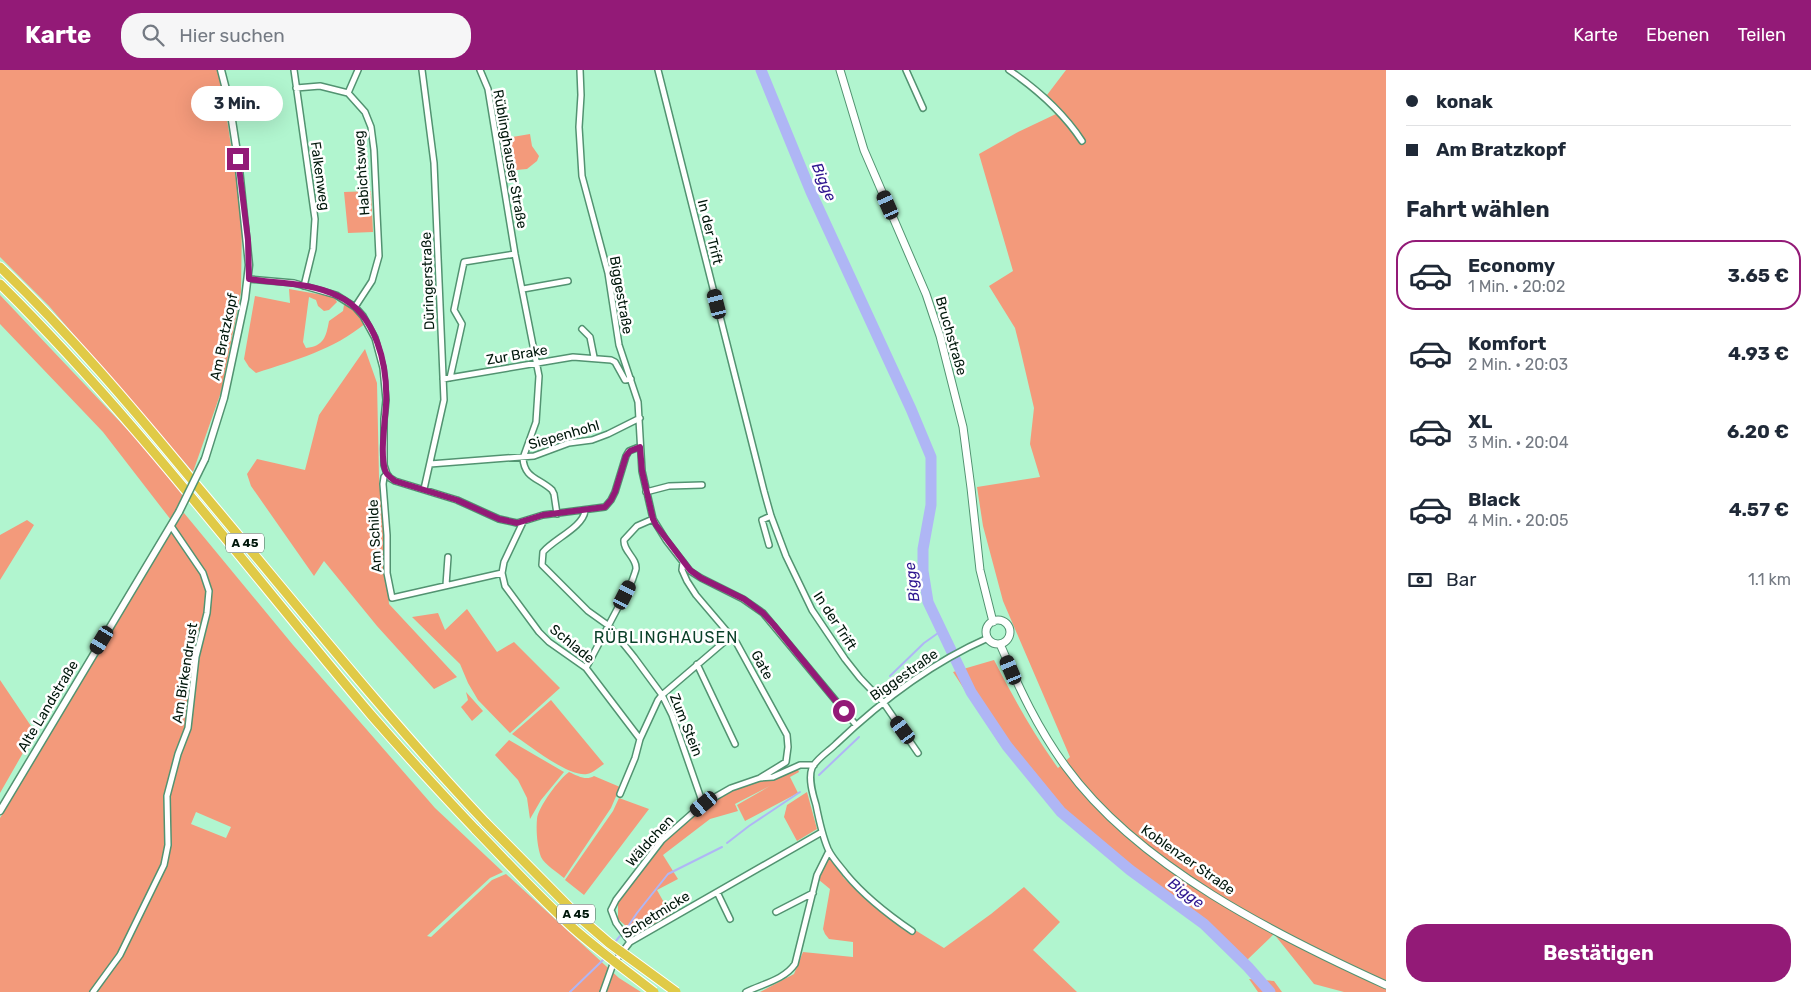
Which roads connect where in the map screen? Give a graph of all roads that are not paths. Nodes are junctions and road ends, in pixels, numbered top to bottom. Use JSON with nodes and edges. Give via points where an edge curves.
{"nodes":[{"id":1,"x":221,"y":70,"type":"edge"},
{"id":2,"x":294,"y":70,"type":"edge"},
{"id":3,"x":358,"y":70,"type":"edge"},
{"id":4,"x":422,"y":70,"type":"edge"},
{"id":5,"x":480,"y":70,"type":"edge"},
{"id":6,"x":580,"y":70,"type":"edge"},
{"id":7,"x":658,"y":70,"type":"edge"},
{"id":8,"x":840,"y":70,"type":"edge"},
{"id":9,"x":906,"y":70,"type":"edge"},
{"id":10,"x":1009,"y":70,"type":"edge"},
{"id":11,"x":296,"y":88,"type":"junction"},
{"id":12,"x":348,"y":93,"type":"junction"},
{"id":13,"x":923,"y":108,"type":"dead end"},
{"id":14,"x":1082,"y":141,"type":"dead end"},
{"id":15,"x":515,"y":254,"type":"junction"},
{"id":16,"x":0,"y":267,"type":"edge"},
{"id":17,"x":249,"y":279,"type":"junction"},
{"id":18,"x":568,"y":281,"type":"dead end"},
{"id":19,"x":0,"y":284,"type":"edge"},
{"id":20,"x":304,"y":286,"type":"junction"},
{"id":21,"x":523,"y":289,"type":"junction"},
{"id":22,"x":355,"y":307,"type":"junction"},
{"id":23,"x":582,"y":329,"type":"dead end"},
{"id":24,"x":594,"y":357,"type":"junction"},
{"id":25,"x":537,"y":364,"type":"junction"},
{"id":26,"x":450,"y":378,"type":"junction"},
{"id":27,"x":443,"y":379,"type":"junction"},
{"id":28,"x":631,"y":379,"type":"junction"},
{"id":29,"x":640,"y":418,"type":"junction"},
{"id":30,"x":640,"y":447,"type":"junction"},
{"id":31,"x":523,"y":458,"type":"junction"},
{"id":32,"x":430,"y":464,"type":"junction"},
{"id":33,"x":387,"y":474,"type":"junction"},
{"id":34,"x":702,"y":485,"type":"dead end"},
{"id":35,"x":424,"y":489,"type":"junction"},
{"id":36,"x":646,"y":492,"type":"junction"},
{"id":37,"x":586,"y":510,"type":"junction"},
{"id":38,"x":179,"y":512,"type":"joint"},
{"id":39,"x":557,"y":514,"type":"junction"},
{"id":40,"x":771,"y":516,"type":"junction"},
{"id":41,"x":653,"y":519,"type":"junction"},
{"id":42,"x":522,"y":522,"type":"junction"},
{"id":43,"x":171,"y":526,"type":"junction"},
{"id":44,"x":769,"y":545,"type":"dead end"},
{"id":45,"x":448,"y":557,"type":"dead end"},
{"id":46,"x":683,"y":562,"type":"junction"},
{"id":47,"x":502,"y":573,"type":"junction"},
{"id":48,"x":446,"y":585,"type":"junction"},
{"id":49,"x":993,"y":622,"type":"junction"},
{"id":50,"x":609,"y":626,"type":"junction"},
{"id":51,"x":731,"y":636,"type":"junction"},
{"id":52,"x":988,"y":638,"type":"junction"},
{"id":53,"x":1000,"y":644,"type":"junction"},
{"id":54,"x":697,"y":664,"type":"junction"},
{"id":55,"x":586,"y":668,"type":"junction"},
{"id":56,"x":662,"y":695,"type":"junction"},
{"id":57,"x":883,"y":702,"type":"junction"},
{"id":58,"x":856,"y":726,"type":"junction"},
{"id":59,"x":640,"y":738,"type":"junction"},
{"id":60,"x":735,"y":744,"type":"dead end"},
{"id":61,"x":918,"y":753,"type":"dead end"},
{"id":62,"x":814,"y":765,"type":"junction"},
{"id":63,"x":760,"y":778,"type":"junction"},
{"id":64,"x":620,"y":794,"type":"dead end"},
{"id":65,"x":704,"y":804,"type":"junction"},
{"id":66,"x":0,"y":811,"type":"edge"},
{"id":67,"x":822,"y":832,"type":"junction"},
{"id":68,"x":829,"y":851,"type":"junction"},
{"id":69,"x":717,"y":892,"type":"junction"},
{"id":70,"x":813,"y":893,"type":"junction"},
{"id":71,"x":776,"y":912,"type":"dead end"},
{"id":72,"x":730,"y":919,"type":"dead end"},
{"id":73,"x":912,"y":931,"type":"dead end"},
{"id":74,"x":630,"y":942,"type":"junction"},
{"id":75,"x":1386,"y":985,"type":"edge"},
{"id":76,"x":93,"y":992,"type":"edge"},
{"id":77,"x":602,"y":992,"type":"edge"},
{"id":78,"x":654,"y":992,"type":"edge"},
{"id":79,"x":676,"y":992,"type":"edge"},
{"id":80,"x":746,"y":992,"type":"edge"}],
"edges":[{"from":1,"to":17,"type":"street","name":"Am Bratzkopf","via":[[238,159],[248,240]]},
{"from":2,"to":11,"type":"street","name":"Falkenweg"},
{"from":3,"to":12,"type":"street"},
{"from":4,"to":27,"type":"street","name":"Düringerstraße","via":[[434,163]]},
{"from":5,"to":15,"type":"street","name":"Rüblinghauser Straße","via":[[488,89]]},
{"from":6,"to":28,"type":"street","name":"Biggestraße","via":[[578,127],[582,176],[608,273],[618,345]]},
{"from":7,"to":40,"type":"street","name":"In der Trift"},
{"from":8,"to":49,"type":"main road","name":"Bruchstraße","via":[[864,150],[926,294],[940,336],[963,427],[980,570]]},
{"from":9,"to":13,"type":"street"},
{"from":10,"to":14,"type":"street","via":[[1059,111]]},
{"from":11,"to":12,"type":"street","via":[[320,86]]},
{"from":11,"to":20,"type":"street","name":"Falkenweg","via":[[315,219],[313,249]]},
{"from":12,"to":22,"type":"street","name":"Habichtsweg","via":[[365,112],[372,135],[379,256],[372,281]]},
{"from":15,"to":21,"type":"street","name":"Rüblinghauser Straße"},
{"from":15,"to":26,"type":"street","name":"Düringerstraße","via":[[464,262],[454,310],[462,324]]},
{"from":16,"to":79,"type":"highway","number":"A 45","bridge":true,"via":[[82,352],[152,432],[438,772],[579,917]]},
{"from":17,"to":20,"type":"street"},
{"from":17,"to":38,"type":"street","name":"Am Bratzkopf","bridge":true,"via":[[224,398],[205,460]]},
{"from":18,"to":21,"type":"street"},
{"from":19,"to":78,"type":"highway","number":"A 45","bridge":true,"via":[[143,440],[373,717],[476,830],[573,928]]},
{"from":20,"to":22,"type":"street","via":[[336,295]]},
{"from":21,"to":25,"type":"street","name":"Rüblinghauser Straße"},
{"from":22,"to":33,"type":"street","name":"Am Schilde","via":[[370,328],[383,368],[386,400],[384,465]]},
{"from":23,"to":24,"type":"street","via":[[590,337]]},
{"from":24,"to":25,"type":"street","name":"Zur Brake","via":[[573,357]]},
{"from":24,"to":28,"type":"street","name":"Zur Brake","via":[[613,361],[625,380]]},
{"from":25,"to":26,"type":"street","name":"Zur Brake"},
{"from":25,"to":31,"type":"street","name":"Rüblinghauser Straße","via":[[536,422]]},
{"from":26,"to":27,"type":"street","name":"Zur Brake"},
{"from":27,"to":32,"type":"street","name":"Düringerstraße","via":[[444,400]]},
{"from":28,"to":29,"type":"street","name":"Biggestraße"},
{"from":29,"to":30,"type":"street","name":"Biggestraße"},
{"from":29,"to":31,"type":"street","name":"Siepenhohl","via":[[592,440],[568,443]]},
{"from":30,"to":36,"type":"street","name":"Biggestraße"},
{"from":30,"to":37,"type":"street","via":[[626,456],[619,481],[605,507]]},
{"from":31,"to":32,"type":"street","name":"Siepenhohl"},
{"from":31,"to":39,"type":"street","via":[[526,472],[548,486],[554,494]]},
{"from":32,"to":35,"type":"street","name":"Düringerstraße"},
{"from":33,"to":35,"type":"street","via":[[395,481]]},
{"from":33,"to":48,"type":"street","name":"Am Schilde","via":[[383,484],[387,573],[392,598]]},
{"from":34,"to":36,"type":"street","via":[[669,486]]},
{"from":35,"to":42,"type":"street","via":[[507,522]]},
{"from":36,"to":41,"type":"street","name":"Biggestraße"},
{"from":37,"to":39,"type":"street"},
{"from":37,"to":50,"type":"street","name":"Zum Stein","via":[[578,524],[542,552],[542,565],[588,611]]},
{"from":38,"to":43,"type":"street","name":"Alte Landstraße"},
{"from":39,"to":42,"type":"street"},
{"from":40,"to":44,"type":"street","name":"In der Trift","via":[[762,520]]},
{"from":40,"to":57,"type":"street","name":"In der Trift","via":[[812,610],[845,659]]},
{"from":41,"to":46,"type":"street","name":"Biggestraße"},
{"from":41,"to":50,"type":"street","via":[[637,526],[624,540],[636,568]]},
{"from":42,"to":47,"type":"street"},
{"from":43,"to":66,"type":"street","name":"Alte Landstraße"},
{"from":43,"to":76,"type":"street","name":"Am Birkendrust","via":[[203,573],[209,591],[196,657],[188,728],[166,796],[168,845],[164,865],[120,955]]},
{"from":45,"to":48,"type":"street"},
{"from":46,"to":51,"type":"street","name":"Gate","via":[[682,570],[696,595]]},
{"from":46,"to":58,"type":"street","name":"Biggestraße","via":[[701,578],[744,599],[763,613]]},
{"from":47,"to":48,"type":"street"},
{"from":47,"to":55,"type":"street","name":"Schlade","via":[[504,586],[539,632]]},
{"from":49,"to":52,"type":"main road","via":[[987,629]]},
{"from":49,"to":53,"type":"main road","via":[[1003,622],[1009,628],[1008,639]]},
{"from":50,"to":55,"type":"street"},
{"from":50,"to":56,"type":"street","name":"Zum Stein"},
{"from":51,"to":54,"type":"street"},
{"from":51,"to":63,"type":"street","name":"Gate","via":[[787,735],[786,762]]},
{"from":52,"to":53,"type":"main road"},
{"from":52,"to":57,"type":"street","name":"Biggestraße","via":[[940,662]]},
{"from":53,"to":75,"type":"main road","name":"Koblenzer Straße","via":[[1046,737],[1087,793],[1126,832],[1168,865],[1240,911]]},
{"from":54,"to":56,"type":"street"},
{"from":54,"to":60,"type":"street"},
{"from":55,"to":59,"type":"street","name":"Schlade"},
{"from":56,"to":59,"type":"street"},
{"from":56,"to":65,"type":"street","name":"Zum Stein"},
{"from":57,"to":58,"type":"street","name":"Biggestraße"},
{"from":57,"to":61,"type":"street","name":"In der Trift"},
{"from":58,"to":62,"type":"street"},
{"from":59,"to":64,"type":"street"},
{"from":62,"to":63,"type":"street","name":"Wäldchen","via":[[800,765],[773,777]]},
{"from":62,"to":67,"type":"street","via":[[810,776]]},
{"from":63,"to":65,"type":"street","name":"Wäldchen","via":[[731,788]]},
{"from":65,"to":74,"type":"street","name":"Wäldchen","via":[[662,840],[616,900],[611,910]]},
{"from":67,"to":68,"type":"street"},
{"from":67,"to":69,"type":"street","name":"Schetmicke"},
{"from":68,"to":70,"type":"street"},
{"from":68,"to":73,"type":"street","via":[[864,894]]},
{"from":69,"to":72,"type":"street"},
{"from":69,"to":74,"type":"street","name":"Schetmicke"},
{"from":70,"to":71,"type":"street"},
{"from":70,"to":80,"type":"street","via":[[795,964],[784,976]]},
{"from":74,"to":77,"type":"street","name":"Schetmicke","via":[[613,964]]}]}
